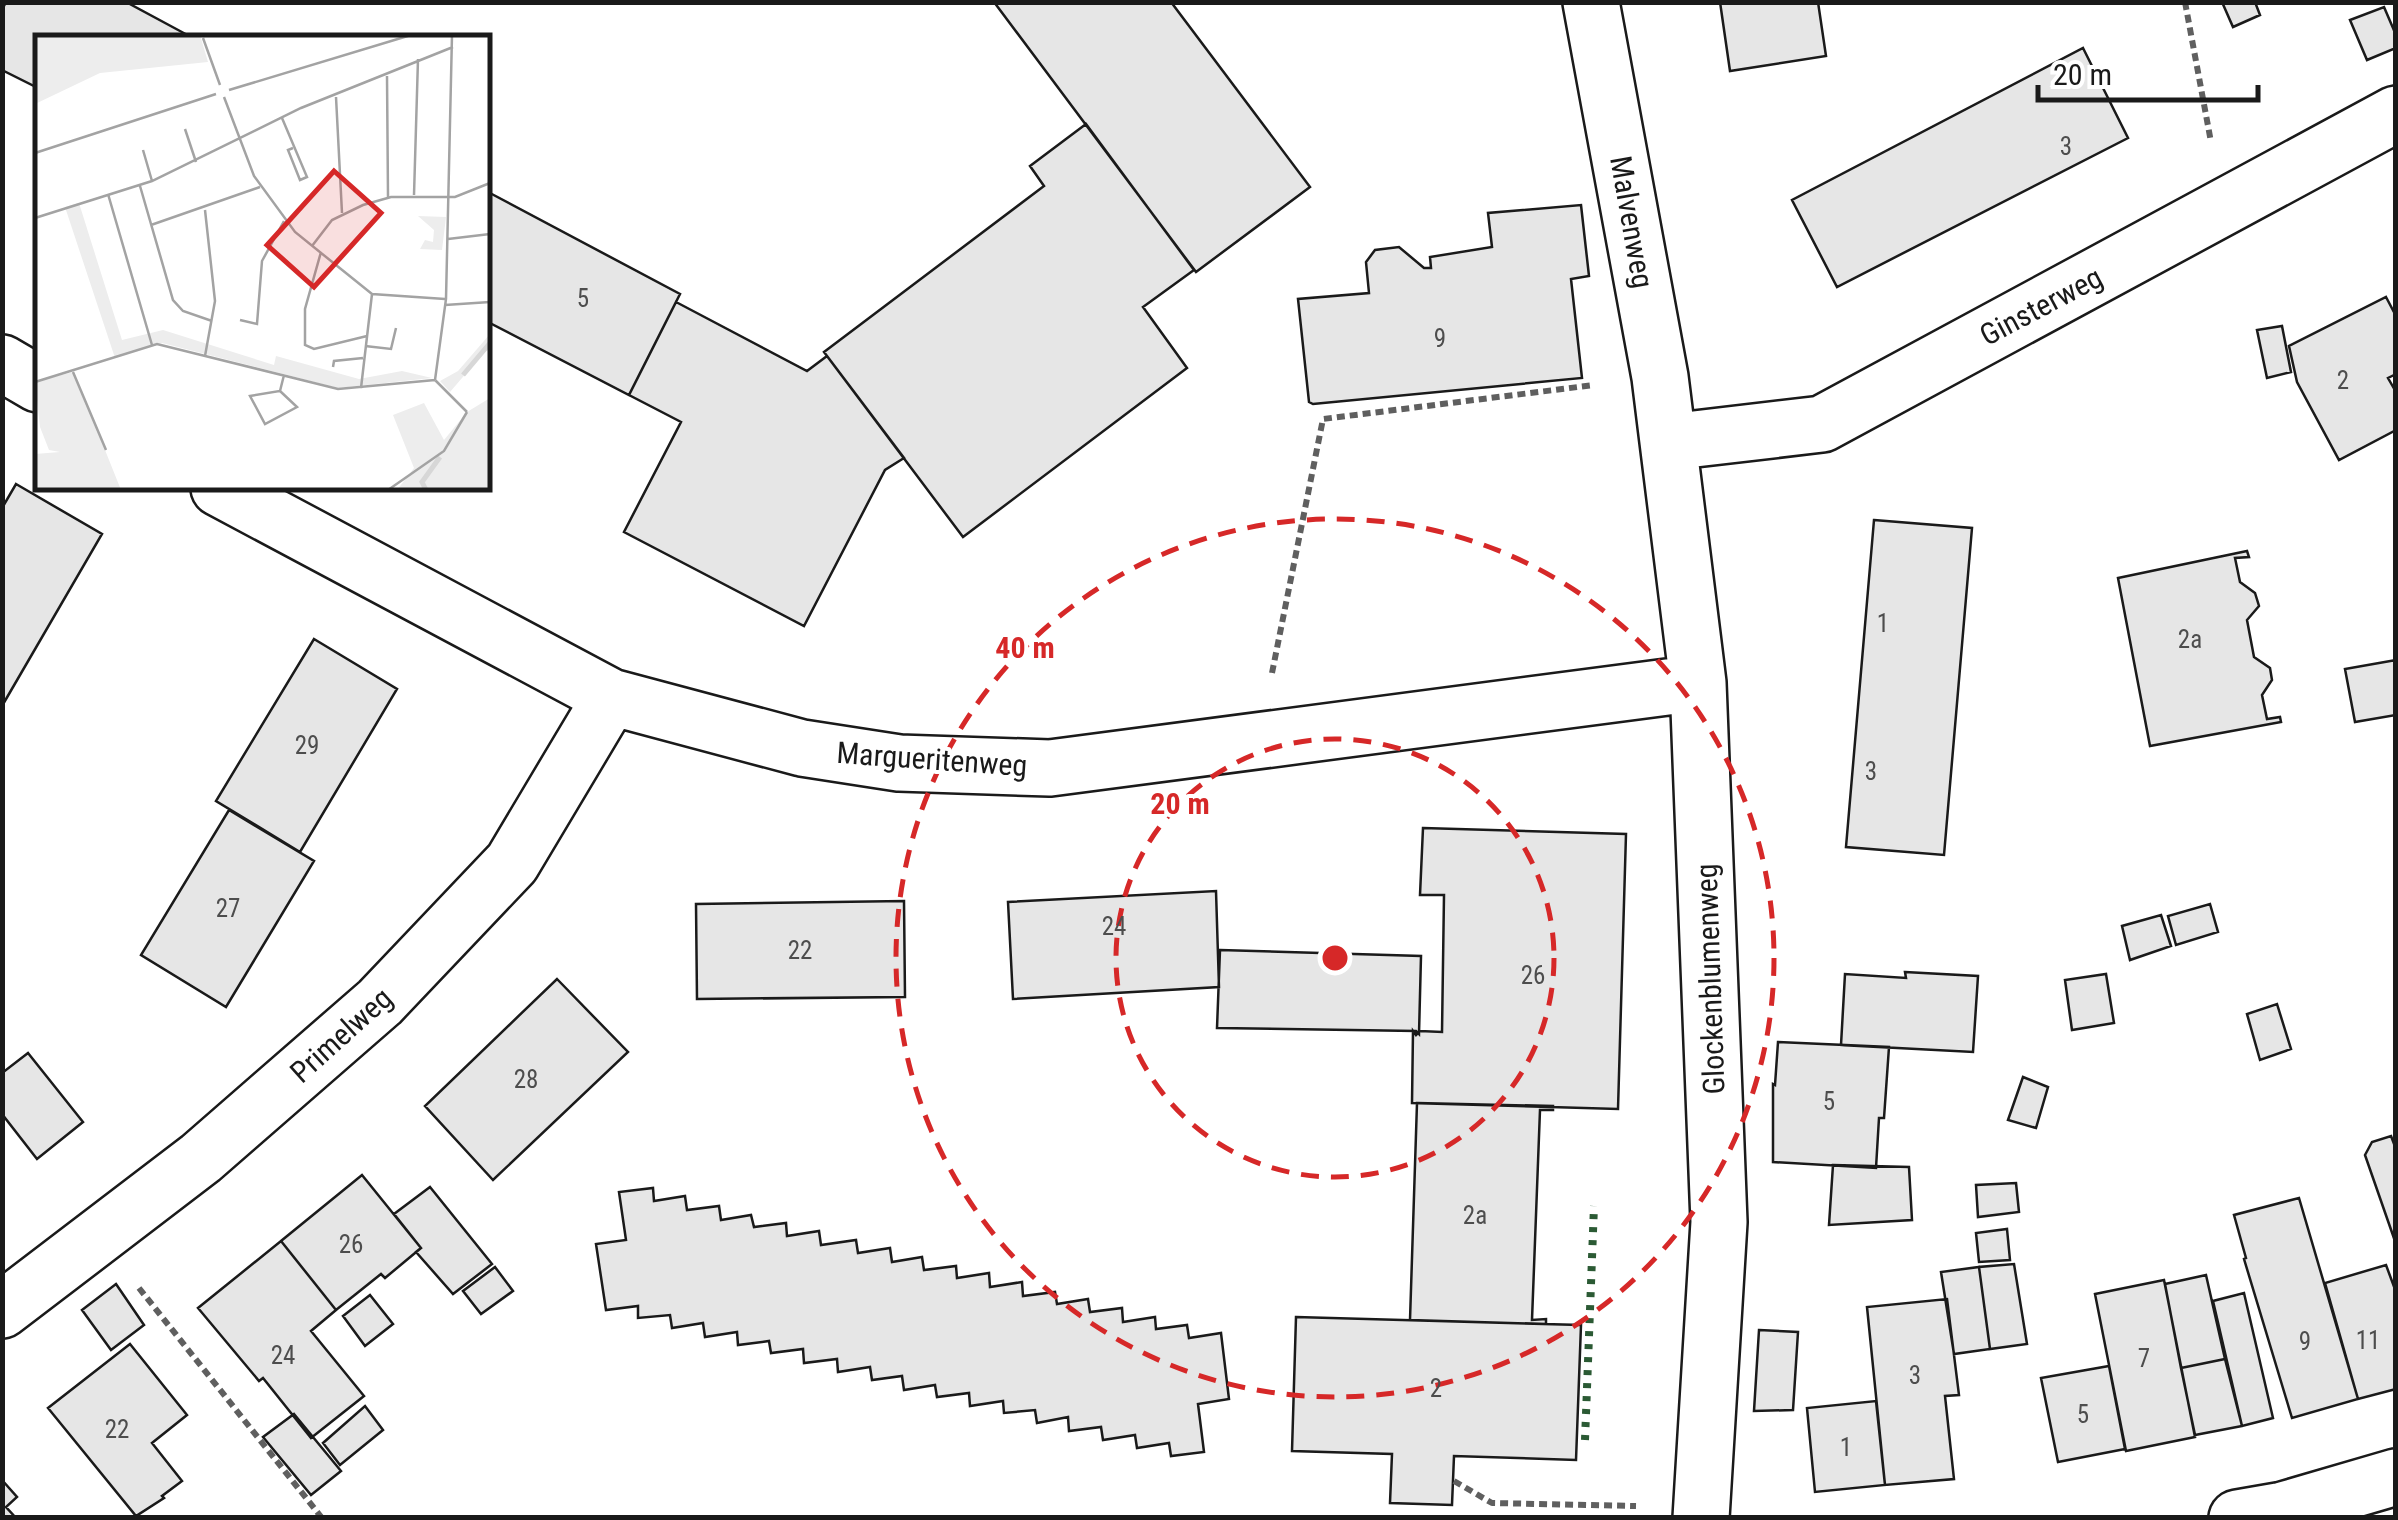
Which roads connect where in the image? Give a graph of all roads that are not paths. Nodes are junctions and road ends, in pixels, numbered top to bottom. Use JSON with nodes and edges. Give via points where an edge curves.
{"nodes":[{"id":1,"x":1590,"y":2,"type":"edge"},
{"id":2,"x":2396,"y":114,"type":"edge"},
{"id":3,"x":2,"y":363,"type":"edge"},
{"id":4,"x":35,"y":382,"type":"edge"},
{"id":5,"x":1669,"y":442,"type":"junction"},
{"id":6,"x":223,"y":490,"type":"edge"},
{"id":7,"x":1698,"y":683,"type":"junction"},
{"id":8,"x":611,"y":696,"type":"junction"},
{"id":9,"x":2,"y":1310,"type":"edge"},
{"id":10,"x":2396,"y":1477,"type":"edge"},
{"id":11,"x":1701,"y":1512,"type":"edge"},
{"id":12,"x":2236,"y":1518,"type":"edge"}],
"edges":[{"from":1,"to":5,"type":"street","name":"Malvenweg"},
{"from":2,"to":5,"type":"street","name":"Ginsterweg","via":[[1822,424]]},
{"from":3,"to":4,"type":"street"},
{"from":5,"to":7,"type":"street","name":"Glockenblumenweg"},
{"from":6,"to":8,"type":"street","name":"Margueritenweg"},
{"from":7,"to":8,"type":"street","name":"Margueritenweg","via":[[1050,768],[899,763],[802,748]]},
{"from":7,"to":11,"type":"street","name":"Glockenblumenweg","via":[[1720,1222]]},
{"from":8,"to":9,"type":"street","name":"Primelweg","via":[[512,863],[380,1002],[201,1158]]},
{"from":10,"to":12,"type":"street"}]}
